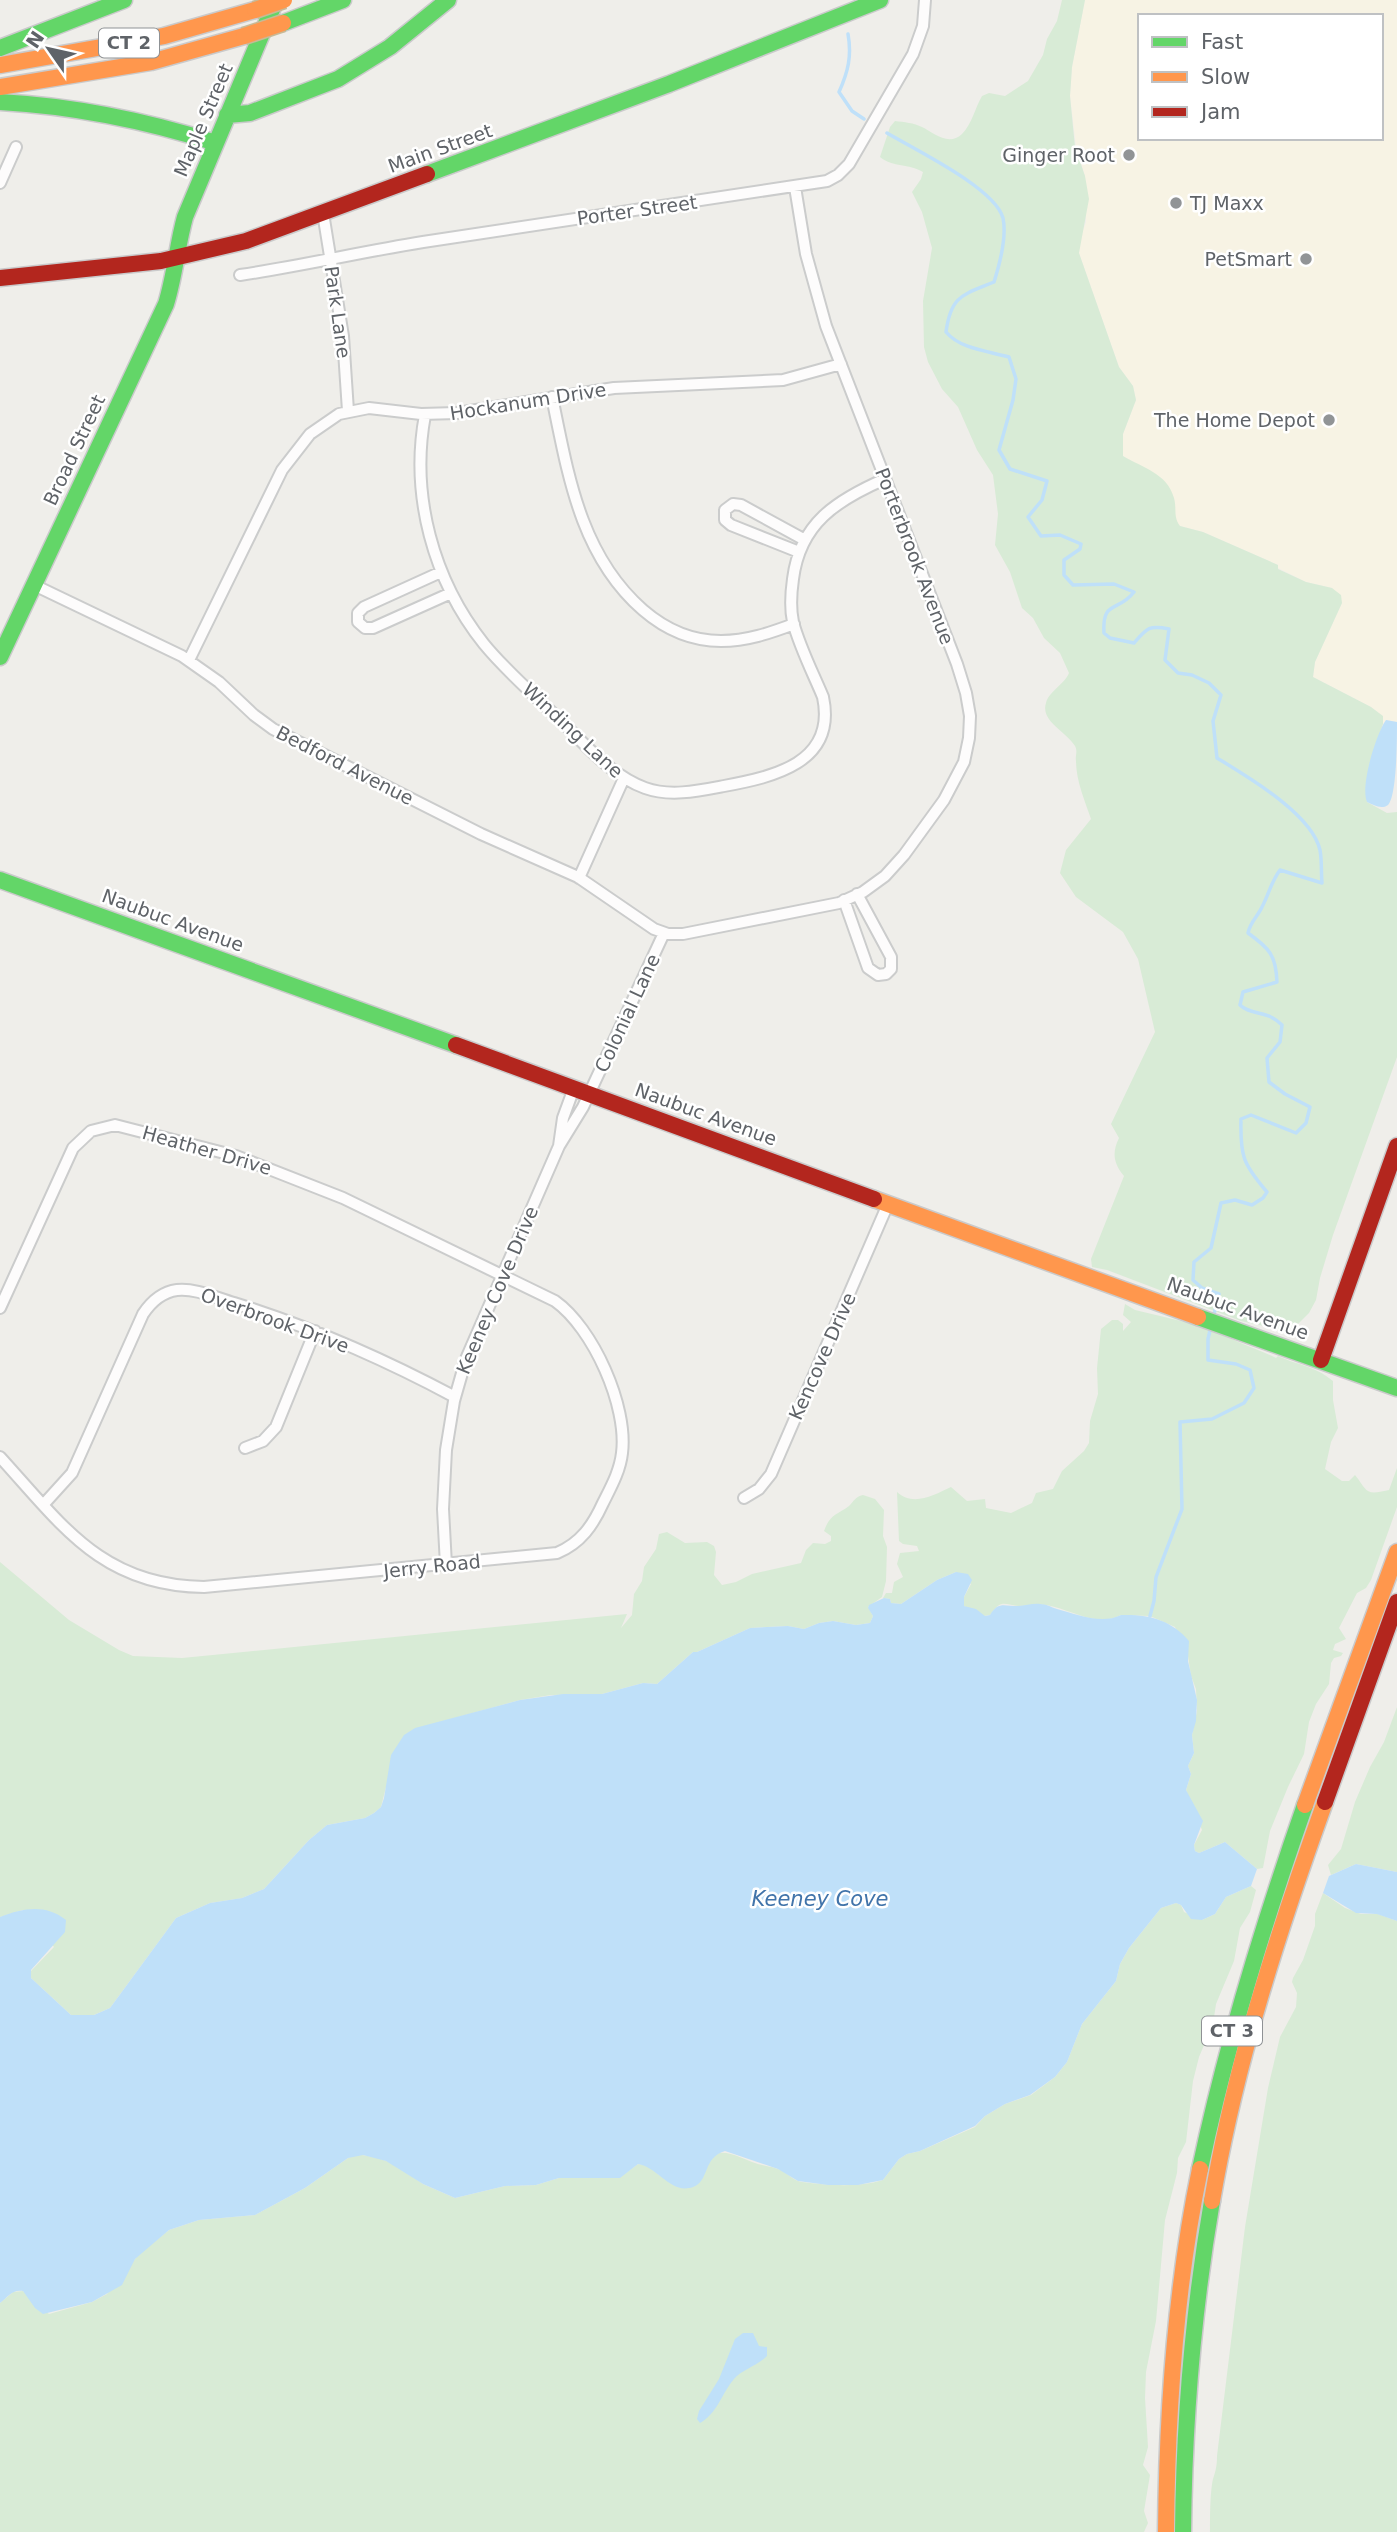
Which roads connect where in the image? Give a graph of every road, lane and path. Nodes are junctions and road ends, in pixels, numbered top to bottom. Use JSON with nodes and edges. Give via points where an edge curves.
{"nodes":[{"id":1,"x":124,"y":0,"type":"edge"},
{"id":2,"x":276,"y":0,"type":"edge"},
{"id":3,"x":284,"y":0,"type":"edge"},
{"id":4,"x":343,"y":0,"type":"edge"},
{"id":5,"x":448,"y":0,"type":"edge"},
{"id":6,"x":880,"y":0,"type":"edge"},
{"id":7,"x":925,"y":0,"type":"edge"},
{"id":8,"x":0,"y":48,"type":"edge"},
{"id":9,"x":0,"y":65,"type":"edge"},
{"id":10,"x":0,"y":87,"type":"edge"},
{"id":11,"x":0,"y":102,"type":"edge"},
{"id":12,"x":227,"y":115,"type":"junction"},
{"id":13,"x":216,"y":143,"type":"junction"},
{"id":14,"x":16,"y":147,"type":"dead end"},
{"id":15,"x":0,"y":183,"type":"edge"},
{"id":16,"x":795,"y":187,"type":"junction"},
{"id":17,"x":323,"y":213,"type":"junction"},
{"id":18,"x":178,"y":258,"type":"junction"},
{"id":19,"x":331,"y":260,"type":"junction"},
{"id":20,"x":240,"y":275,"type":"dead end"},
{"id":21,"x":0,"y":278,"type":"edge"},
{"id":22,"x":841,"y":364,"type":"junction"},
{"id":23,"x":552,"y":397,"type":"junction"},
{"id":24,"x":348,"y":411,"type":"junction"},
{"id":25,"x":425,"y":415,"type":"junction"},
{"id":26,"x":885,"y":479,"type":"junction"},
{"id":27,"x":804,"y":540,"type":"junction"},
{"id":28,"x":799,"y":552,"type":"junction"},
{"id":29,"x":441,"y":572,"type":"junction"},
{"id":30,"x":34,"y":585,"type":"junction"},
{"id":31,"x":451,"y":593,"type":"junction"},
{"id":32,"x":794,"y":624,"type":"junction"},
{"id":33,"x":0,"y":657,"type":"edge"},
{"id":34,"x":189,"y":660,"type":"junction"},
{"id":35,"x":624,"y":778,"type":"junction"},
{"id":36,"x":579,"y":878,"type":"junction"},
{"id":37,"x":0,"y":880,"type":"edge"},
{"id":38,"x":858,"y":894,"type":"junction"},
{"id":39,"x":844,"y":900,"type":"junction"},
{"id":40,"x":664,"y":933,"type":"junction"},
{"id":41,"x":582,"y":1091,"type":"junction"},
{"id":42,"x":559,"y":1146,"type":"junction"},
{"id":43,"x":1397,"y":1146,"type":"edge"},
{"id":44,"x":888,"y":1204,"type":"junction"},
{"id":45,"x":502,"y":1274,"type":"junction"},
{"id":46,"x":0,"y":1308,"type":"edge"},
{"id":47,"x":315,"y":1331,"type":"junction"},
{"id":48,"x":1321,"y":1360,"type":"junction"},
{"id":49,"x":1397,"y":1388,"type":"edge"},
{"id":50,"x":455,"y":1397,"type":"junction"},
{"id":51,"x":245,"y":1448,"type":"dead end"},
{"id":52,"x":0,"y":1457,"type":"edge"},
{"id":53,"x":744,"y":1498,"type":"dead end"},
{"id":54,"x":43,"y":1505,"type":"junction"},
{"id":55,"x":1397,"y":1552,"type":"edge"},
{"id":56,"x":446,"y":1565,"type":"junction"},
{"id":57,"x":1397,"y":1602,"type":"edge"},
{"id":58,"x":1166,"y":2532,"type":"edge"},
{"id":59,"x":1183,"y":2532,"type":"edge"}],
"edges":[{"from":1,"to":8,"type":"main road"},
{"from":2,"to":12,"type":"main road","name":"Maple Street"},
{"from":3,"to":9,"type":"main road","number":"CT 2","bridge":true,"via":[[152,39]]},
{"from":4,"to":10,"type":"main road","number":"CT 2","bridge":true,"via":[[244,36],[151,62]]},
{"from":5,"to":12,"type":"main road","via":[[390,47],[338,79],[250,113]]},
{"from":6,"to":17,"type":"main road","name":"Main Street"},
{"from":7,"to":16,"type":"street","name":"Porter Street","via":[[923,26],[913,54],[849,164],[832,178]]},
{"from":11,"to":13,"type":"main road","via":[[79,111]]},
{"from":12,"to":13,"type":"main road","name":"Maple Street"},
{"from":13,"to":18,"type":"main road","name":"Maple Street","via":[[181,226]]},
{"from":14,"to":15,"type":"street"},
{"from":16,"to":19,"type":"street","name":"Porter Street"},
{"from":16,"to":22,"type":"street","name":"Porterbrook Avenue","via":[[813,282]]},
{"from":17,"to":18,"type":"main road","name":"Main Street","via":[[246,241]]},
{"from":17,"to":19,"type":"street","name":"Park Lane"},
{"from":18,"to":21,"type":"main road","name":"Main Street"},
{"from":18,"to":30,"type":"main road","name":"Broad Street","via":[[163,310]]},
{"from":19,"to":20,"type":"street","name":"Porter Street"},
{"from":19,"to":24,"type":"street","name":"Park Lane"},
{"from":22,"to":23,"type":"street","name":"Hockanum Drive","via":[[783,380],[635,386]]},
{"from":22,"to":26,"type":"street","name":"Porterbrook Avenue"},
{"from":23,"to":25,"type":"street","name":"Hockanum Drive"},
{"from":23,"to":32,"type":"street","via":[[569,481],[584,526],[608,570],[639,606],[676,631],[712,641],[748,639]]},
{"from":24,"to":25,"type":"street","name":"Hockanum Drive","via":[[374,408]]},
{"from":24,"to":34,"type":"street","name":"Hockanum Drive","via":[[313,431],[282,470]]},
{"from":25,"to":29,"type":"street","name":"Winding Lane","via":[[422,492]]},
{"from":26,"to":27,"type":"street","name":"Winding Lane","via":[[831,508]]},
{"from":26,"to":38,"type":"street","name":"Porterbrook Avenue","via":[[962,679],[970,727],[961,769],[944,800],[895,866]]},
{"from":27,"to":28,"type":"street","name":"Winding Lane"},
{"from":27,"to":28,"type":"street","via":[[741,505],[725,510],[724,517],[731,525]]},
{"from":28,"to":32,"type":"street","name":"Winding Lane","via":[[792,588]]},
{"from":29,"to":31,"type":"street","name":"Winding Lane"},
{"from":29,"to":31,"type":"street","via":[[364,607],[358,622],[373,628]]},
{"from":30,"to":33,"type":"main road","name":"Broad Street"},
{"from":30,"to":34,"type":"street","name":"Bedford Avenue"},
{"from":31,"to":35,"type":"street","name":"Winding Lane","via":[[500,662]]},
{"from":32,"to":35,"type":"street","name":"Winding Lane","via":[[825,709],[819,739],[804,758],[767,778],[690,792],[652,790]]},
{"from":34,"to":36,"type":"street","name":"Bedford Avenue","via":[[283,734]]},
{"from":35,"to":36,"type":"street"},
{"from":36,"to":40,"type":"street","name":"Bedford Avenue"},
{"from":37,"to":41,"type":"main road","name":"Naubuc Avenue"},
{"from":38,"to":39,"type":"street","name":"Porterbrook Avenue"},
{"from":38,"to":39,"type":"street","via":[[891,957],[886,974],[868,968]]},
{"from":39,"to":40,"type":"street","name":"Porterbrook Avenue","via":[[684,934]]},
{"from":40,"to":41,"type":"street","name":"Colonial Lane"},
{"from":41,"to":42,"type":"street","name":"Keeney Cove Drive","via":[[575,1122]]},
{"from":41,"to":42,"type":"street","name":"Keeney Cove Drive","via":[[563,1118]]},
{"from":41,"to":44,"type":"main road","name":"Naubuc Avenue"},
{"from":42,"to":45,"type":"street","name":"Keeney Cove Drive"},
{"from":43,"to":48,"type":"main road"},
{"from":44,"to":48,"type":"main road","name":"Naubuc Avenue"},
{"from":44,"to":53,"type":"street","name":"Kencove Drive","via":[[771,1474]]},
{"from":45,"to":46,"type":"street","name":"Heather Drive","via":[[279,1171],[208,1147],[110,1125],[88,1132],[70,1152]]},
{"from":45,"to":50,"type":"street","name":"Keeney Cove Drive"},
{"from":45,"to":56,"type":"street","name":"Jerry Road","via":[[555,1301],[587,1333],[620,1413],[621,1460],[594,1522],[569,1547],[550,1555]]},
{"from":47,"to":50,"type":"street","name":"Overbrook Drive"},
{"from":47,"to":51,"type":"street","via":[[276,1427],[265,1440]]},
{"from":47,"to":54,"type":"street","name":"Overbrook Drive","via":[[194,1291],[174,1290],[159,1297],[142,1317],[72,1474]]},
{"from":48,"to":49,"type":"main road","name":"Naubuc Avenue"},
{"from":50,"to":56,"type":"street","name":"Keeney Cove Drive","via":[[444,1478]]},
{"from":52,"to":54,"type":"street","name":"Jerry Road"},
{"from":54,"to":56,"type":"street","name":"Jerry Road","via":[[101,1558],[133,1574],[174,1585],[225,1586]]},
{"from":55,"to":58,"type":"main road","number":"CT 3","via":[[1265,1928],[1214,2105],[1175,2334]]},
{"from":57,"to":59,"type":"main road","number":"CT 3","via":[[1290,1905],[1230,2110],[1195,2312]]}]}
